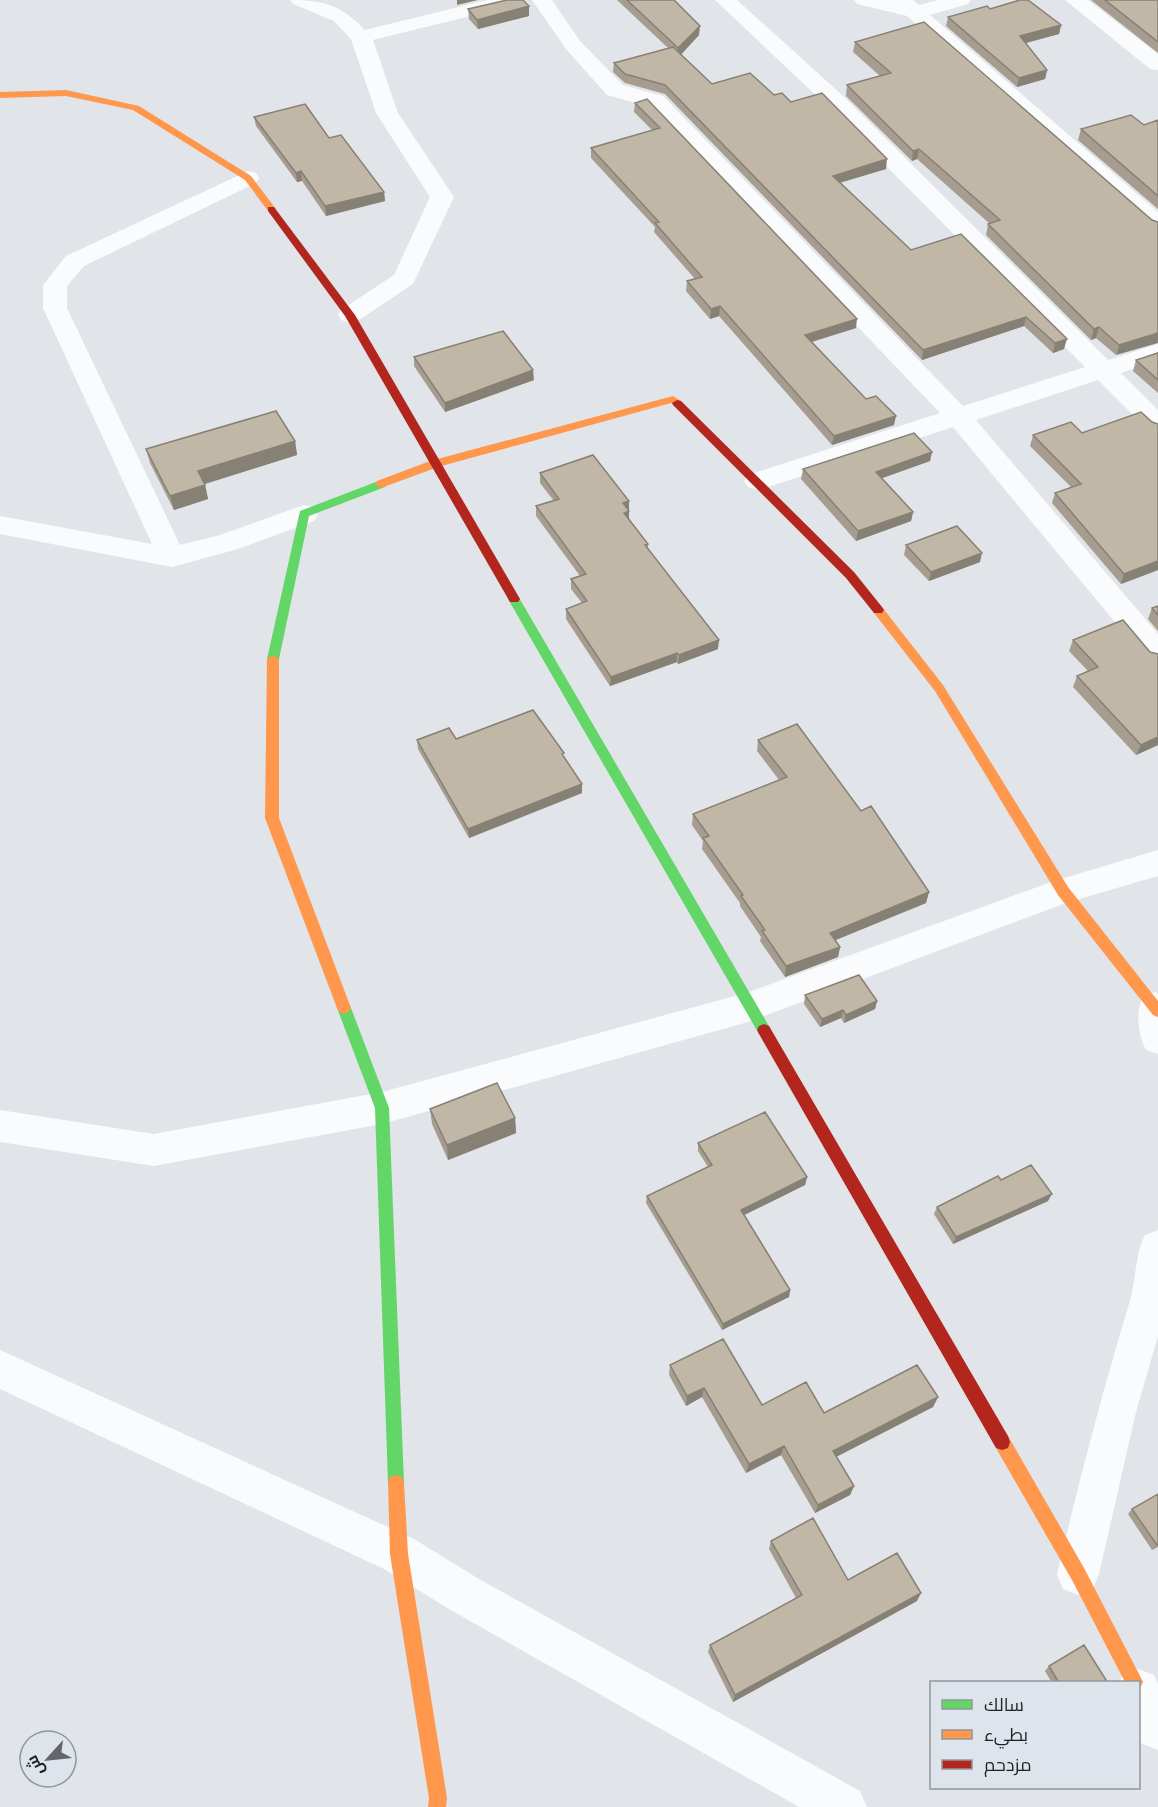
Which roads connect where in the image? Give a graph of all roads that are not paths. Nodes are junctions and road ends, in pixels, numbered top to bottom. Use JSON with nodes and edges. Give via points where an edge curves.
{"nodes":[{"id":1,"x":300,"y":0,"type":"edge"},
{"id":2,"x":512,"y":0,"type":"edge"},
{"id":3,"x":542,"y":0,"type":"edge"},
{"id":4,"x":725,"y":0,"type":"edge"},
{"id":5,"x":864,"y":0,"type":"edge"},
{"id":6,"x":961,"y":0,"type":"edge"},
{"id":7,"x":1075,"y":0,"type":"edge"},
{"id":8,"x":909,"y":6,"type":"edge"},
{"id":9,"x":361,"y":37,"type":"junction"},
{"id":10,"x":1158,"y":64,"type":"edge"},
{"id":11,"x":0,"y":94,"type":"edge"},
{"id":12,"x":248,"y":178,"type":"junction"},
{"id":13,"x":1158,"y":224,"type":"edge"},
{"id":14,"x":350,"y":315,"type":"junction"},
{"id":15,"x":1158,"y":352,"type":"edge"},
{"id":16,"x":1104,"y":370,"type":"junction"},
{"id":17,"x":960,"y":417,"type":"junction"},
{"id":18,"x":1158,"y":424,"type":"edge"},
{"id":19,"x":434,"y":464,"type":"junction"},
{"id":20,"x":758,"y":481,"type":"junction"},
{"id":21,"x":304,"y":514,"type":"junction"},
{"id":22,"x":0,"y":525,"type":"edge"},
{"id":23,"x":172,"y":557,"type":"junction"},
{"id":24,"x":1158,"y":654,"type":"edge"},
{"id":25,"x":1158,"y":863,"type":"edge"},
{"id":26,"x":1063,"y":891,"type":"junction"},
{"id":27,"x":748,"y":1007,"type":"junction"},
{"id":28,"x":1157,"y":1019,"type":"edge"},
{"id":29,"x":382,"y":1108,"type":"junction"},
{"id":30,"x":0,"y":1126,"type":"edge"},
{"id":31,"x":1158,"y":1246,"type":"edge"},
{"id":32,"x":0,"y":1369,"type":"edge"},
{"id":33,"x":399,"y":1554,"type":"junction"},
{"id":34,"x":1078,"y":1574,"type":"junction"},
{"id":35,"x":1133,"y":1681,"type":"edge"},
{"id":36,"x":1140,"y":1694,"type":"edge"},
{"id":37,"x":1158,"y":1728,"type":"edge"},
{"id":38,"x":438,"y":1807,"type":"edge"},
{"id":39,"x":844,"y":1807,"type":"edge"}],
"edges":[{"from":1,"to":9,"type":"street","via":[[341,17]]},
{"from":2,"to":9,"type":"street"},
{"from":3,"to":17,"type":"street","via":[[573,45],[615,90],[655,101]]},
{"from":4,"to":16,"type":"street","via":[[833,99]]},
{"from":5,"to":8,"type":"street"},
{"from":6,"to":8,"type":"street"},
{"from":7,"to":10,"type":"street"},
{"from":8,"to":13,"type":"street"},
{"from":9,"to":14,"type":"street","via":[[387,113],[442,197],[404,279]]},
{"from":11,"to":12,"type":"street","via":[[66,93],[136,108]]},
{"from":12,"to":14,"type":"street"},
{"from":12,"to":23,"type":"street","via":[[75,261],[55,285],[55,308]]},
{"from":14,"to":19,"type":"street"},
{"from":15,"to":16,"type":"street"},
{"from":16,"to":17,"type":"street"},
{"from":16,"to":18,"type":"street"},
{"from":17,"to":20,"type":"street"},
{"from":17,"to":24,"type":"street"},
{"from":19,"to":20,"type":"street","via":[[673,399]]},
{"from":19,"to":21,"type":"street"},
{"from":19,"to":27,"type":"street"},
{"from":20,"to":26,"type":"street","via":[[850,575],[939,688]]},
{"from":21,"to":23,"type":"street","via":[[228,542]]},
{"from":21,"to":29,"type":"street","via":[[273,654],[272,818]]},
{"from":22,"to":23,"type":"street"},
{"from":25,"to":26,"type":"street"},
{"from":26,"to":27,"type":"street"},
{"from":26,"to":28,"type":"street"},
{"from":27,"to":29,"type":"street"},
{"from":27,"to":34,"type":"street"},
{"from":29,"to":30,"type":"street","via":[[154,1150]]},
{"from":29,"to":33,"type":"street"},
{"from":31,"to":34,"type":"street","via":[[1155,1280],[1116,1412]]},
{"from":32,"to":33,"type":"street"},
{"from":33,"to":38,"type":"street"},
{"from":33,"to":39,"type":"street"},
{"from":34,"to":35,"type":"street"},
{"from":36,"to":37,"type":"street"}]}
